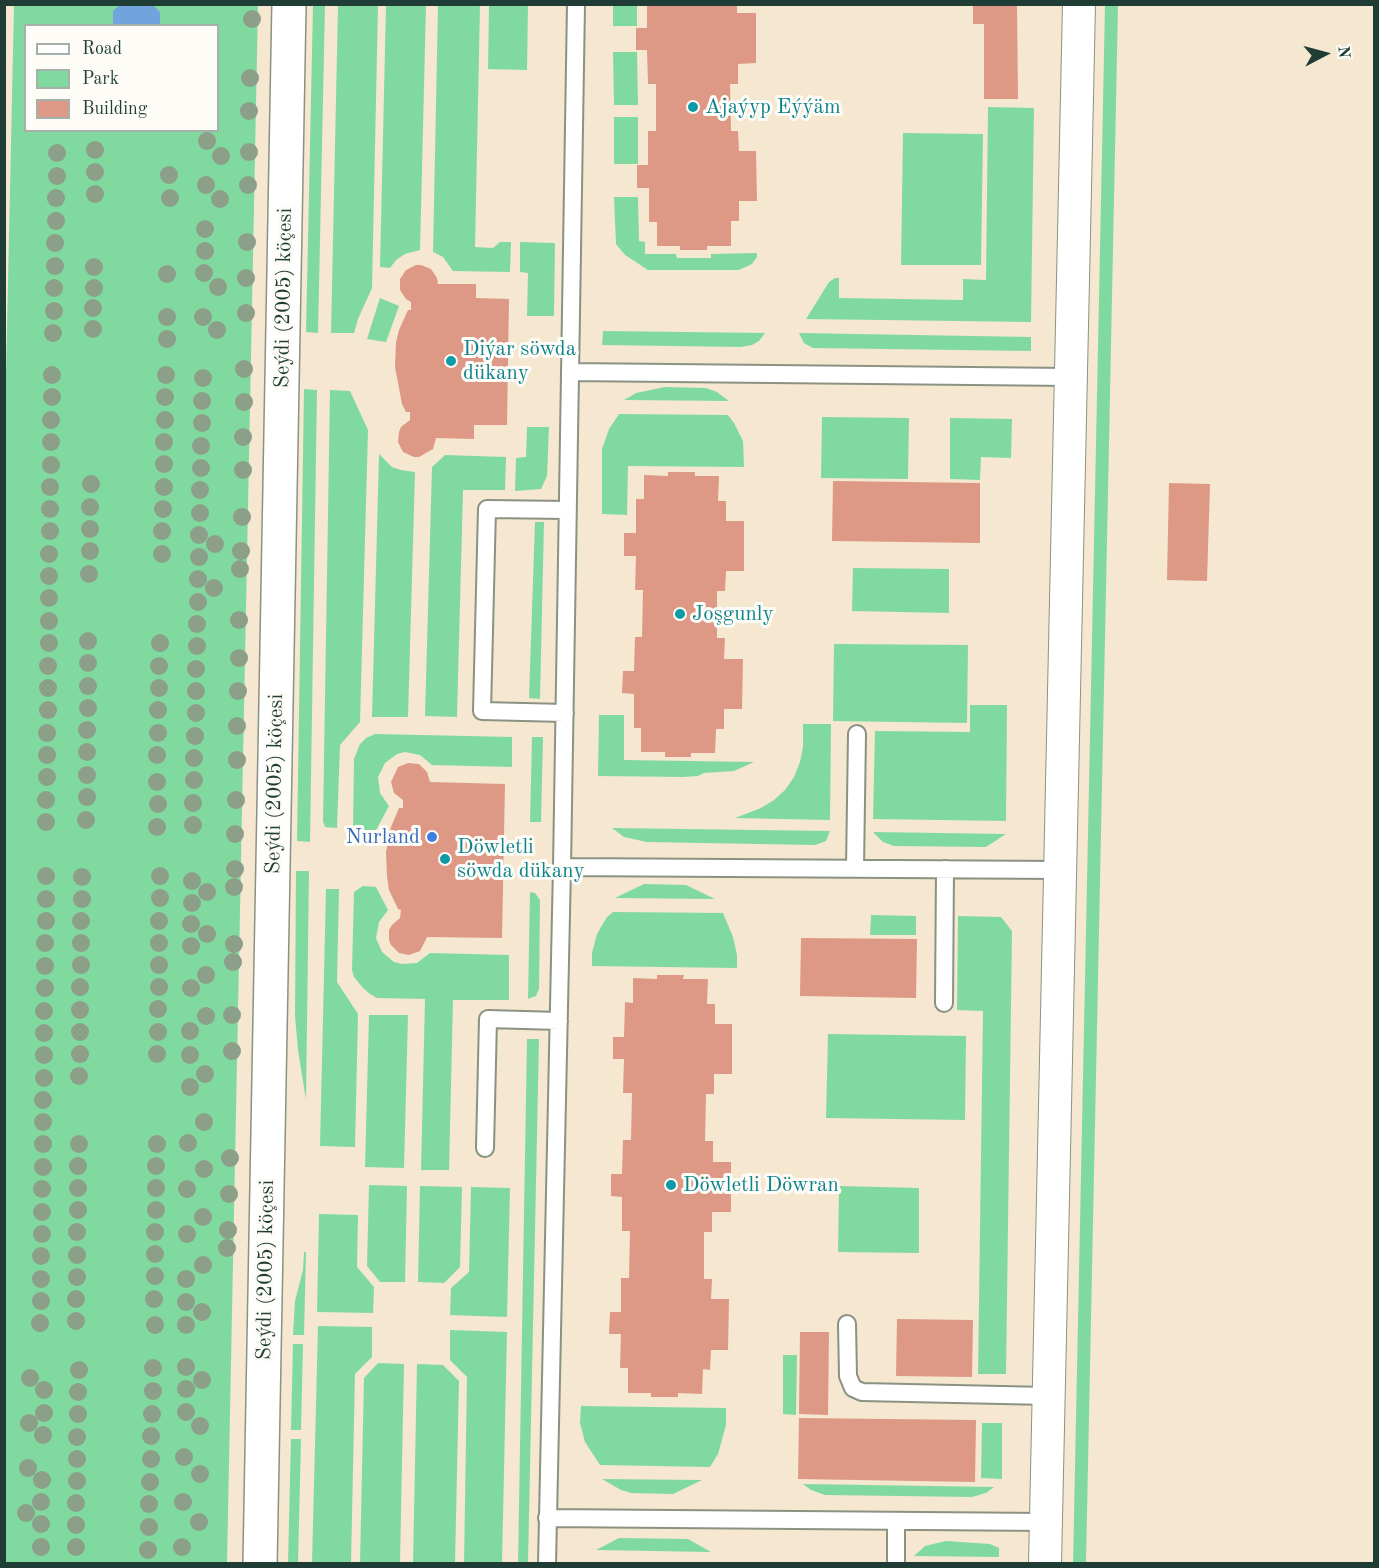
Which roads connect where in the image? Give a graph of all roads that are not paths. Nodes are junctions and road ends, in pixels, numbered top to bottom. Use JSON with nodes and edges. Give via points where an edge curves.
{"nodes":[{"id":1,"x":289,"y":4,"type":"edge"},
{"id":2,"x":576,"y":4,"type":"edge"},
{"id":3,"x":1079,"y":4,"type":"edge"},
{"id":4,"x":570,"y":372,"type":"junction"},
{"id":5,"x":1071,"y":376,"type":"junction"},
{"id":6,"x":568,"y":510,"type":"junction"},
{"id":7,"x":565,"y":713,"type":"junction"},
{"id":8,"x":857,"y":734,"type":"dead end"},
{"id":9,"x":562,"y":867,"type":"junction"},
{"id":10,"x":855,"y":868,"type":"junction"},
{"id":11,"x":945,"y":869,"type":"junction"},
{"id":12,"x":1060,"y":870,"type":"junction"},
{"id":13,"x":944,"y":1003,"type":"dead end"},
{"id":14,"x":559,"y":1021,"type":"junction"},
{"id":15,"x":485,"y":1148,"type":"dead end"},
{"id":16,"x":847,"y":1324,"type":"dead end"},
{"id":17,"x":1048,"y":1396,"type":"junction"},
{"id":18,"x":547,"y":1518,"type":"junction"},
{"id":19,"x":896,"y":1522,"type":"junction"},
{"id":20,"x":1046,"y":1522,"type":"junction"},
{"id":21,"x":260,"y":1563,"type":"edge"},
{"id":22,"x":547,"y":1563,"type":"edge"},
{"id":23,"x":896,"y":1563,"type":"edge"},
{"id":24,"x":1045,"y":1563,"type":"edge"}],
"edges":[{"from":1,"to":21,"type":"street","name":"Seýdi (2005) köçesi"},
{"from":2,"to":4,"type":"lane"},
{"from":3,"to":5,"type":"street"},
{"from":4,"to":5,"type":"lane"},
{"from":4,"to":6,"type":"lane"},
{"from":5,"to":12,"type":"street"},
{"from":6,"to":7,"type":"lane"},
{"from":6,"to":7,"type":"lane","via":[[487,509],[482,711]]},
{"from":7,"to":9,"type":"lane"},
{"from":8,"to":10,"type":"lane"},
{"from":9,"to":10,"type":"lane"},
{"from":9,"to":14,"type":"lane"},
{"from":10,"to":11,"type":"lane"},
{"from":11,"to":12,"type":"lane"},
{"from":11,"to":13,"type":"lane"},
{"from":12,"to":17,"type":"street"},
{"from":14,"to":15,"type":"lane","via":[[488,1019]]},
{"from":14,"to":18,"type":"lane"},
{"from":16,"to":17,"type":"lane","via":[[848,1376],[853,1388],[862,1392]]},
{"from":17,"to":20,"type":"street"},
{"from":18,"to":19,"type":"lane"},
{"from":18,"to":22,"type":"lane"},
{"from":19,"to":20,"type":"lane"},
{"from":19,"to":23,"type":"lane"},
{"from":20,"to":24,"type":"street"}]}
